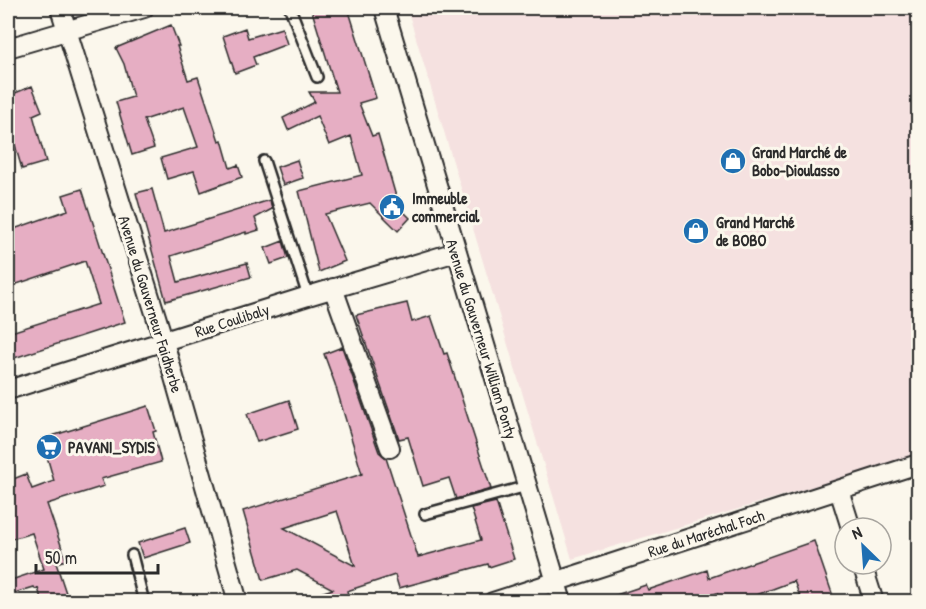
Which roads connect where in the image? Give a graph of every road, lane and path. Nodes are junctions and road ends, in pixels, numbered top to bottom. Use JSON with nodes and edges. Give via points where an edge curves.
{"nodes":[{"id":1,"x":60,"y":8,"type":"edge"},
{"id":2,"x":144,"y":8,"type":"edge"},
{"id":3,"x":290,"y":8,"type":"edge"},
{"id":4,"x":384,"y":8,"type":"edge"},
{"id":5,"x":67,"y":31,"type":"junction"},
{"id":6,"x":8,"y":48,"type":"edge"},
{"id":7,"x":317,"y":77,"type":"dead end"},
{"id":8,"x":264,"y":161,"type":"dead end"},
{"id":9,"x":456,"y":252,"type":"junction"},
{"id":10,"x":333,"y":288,"type":"junction"},
{"id":11,"x":308,"y":296,"type":"junction"},
{"id":12,"x":164,"y":342,"type":"junction"},
{"id":13,"x":8,"y":390,"type":"edge"},
{"id":14,"x":390,"y":448,"type":"dead end"},
{"id":15,"x":918,"y":464,"type":"edge"},
{"id":16,"x":527,"y":486,"type":"junction"},
{"id":17,"x":839,"y":490,"type":"junction"},
{"id":18,"x":425,"y":514,"type":"dead end"},
{"id":19,"x":847,"y":516,"type":"edge"},
{"id":20,"x":132,"y":555,"type":"dead end"},
{"id":21,"x":866,"y":576,"type":"edge"},
{"id":22,"x":556,"y":582,"type":"junction"},
{"id":23,"x":144,"y":602,"type":"edge"},
{"id":24,"x":238,"y":602,"type":"edge"},
{"id":25,"x":493,"y":602,"type":"edge"},
{"id":26,"x":562,"y":602,"type":"edge"},
{"id":27,"x":874,"y":602,"type":"edge"}],
"edges":[{"from":1,"to":5,"type":"street","name":"Avenue du Gouverneur Faidherbe"},
{"from":2,"to":5,"type":"street"},
{"from":3,"to":7,"type":"lane"},
{"from":4,"to":9,"type":"street","name":"Avenue du Gouverneur William Ponty"},
{"from":5,"to":6,"type":"street"},
{"from":5,"to":12,"type":"street","name":"Avenue du Gouverneur Faidherbe"},
{"from":8,"to":11,"type":"lane"},
{"from":9,"to":10,"type":"street","name":"Rue Coulibaly"},
{"from":9,"to":16,"type":"street","name":"Avenue du Gouverneur William Ponty"},
{"from":10,"to":11,"type":"street","name":"Rue Coulibaly"},
{"from":10,"to":14,"type":"street"},
{"from":11,"to":12,"type":"street","name":"Rue Coulibaly"},
{"from":12,"to":13,"type":"street","name":"Rue Coulibaly"},
{"from":12,"to":24,"type":"street","name":"Avenue du Gouverneur Faidherbe"},
{"from":15,"to":17,"type":"street","name":"Rue du Maréchal Foch"},
{"from":16,"to":18,"type":"lane"},
{"from":16,"to":22,"type":"street","name":"Avenue du Gouverneur William Ponty"},
{"from":17,"to":19,"type":"street"},
{"from":17,"to":22,"type":"street","name":"Rue du Maréchal Foch"},
{"from":20,"to":23,"type":"lane"},
{"from":21,"to":27,"type":"street"},
{"from":22,"to":25,"type":"street","name":"Rue du Maréchal Foch"},
{"from":22,"to":26,"type":"street","name":"Avenue du Gouverneur William Ponty"}]}
